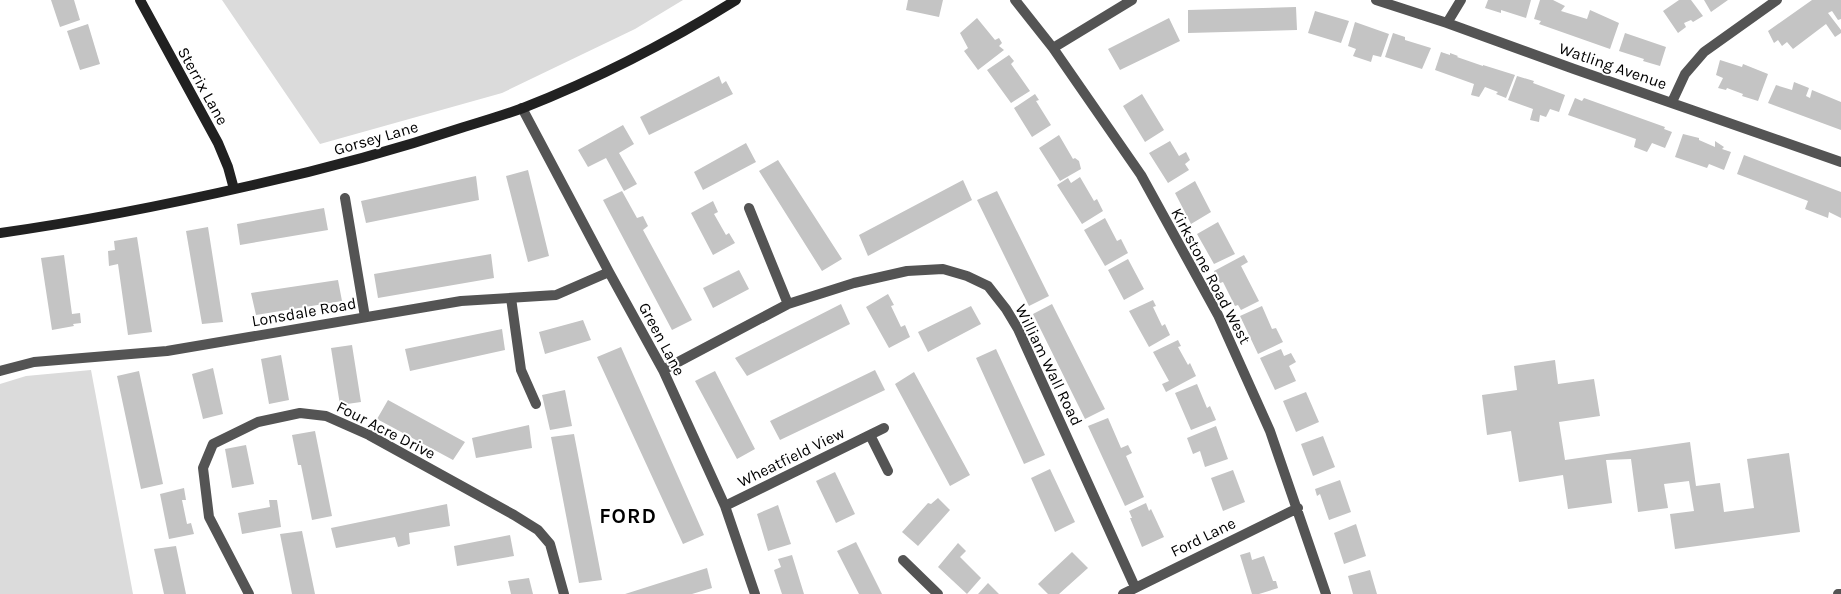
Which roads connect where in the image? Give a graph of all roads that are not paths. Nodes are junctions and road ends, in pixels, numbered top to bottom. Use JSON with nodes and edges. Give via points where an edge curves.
{"nodes":[{"id":1,"x":140,"y":0,"type":"edge"},
{"id":2,"x":736,"y":0,"type":"edge"},
{"id":3,"x":1015,"y":0,"type":"edge"},
{"id":4,"x":1132,"y":0,"type":"edge"},
{"id":5,"x":1376,"y":0,"type":"edge"},
{"id":6,"x":1461,"y":0,"type":"edge"},
{"id":7,"x":1777,"y":0,"type":"edge"},
{"id":8,"x":1446,"y":23,"type":"junction"},
{"id":9,"x":1053,"y":48,"type":"junction"},
{"id":10,"x":1672,"y":102,"type":"junction"},
{"id":11,"x":522,"y":108,"type":"junction"},
{"id":12,"x":1841,"y":162,"type":"edge"},
{"id":13,"x":234,"y":189,"type":"junction"},
{"id":14,"x":345,"y":198,"type":"dead end"},
{"id":15,"x":749,"y":208,"type":"dead end"},
{"id":16,"x":0,"y":232,"type":"edge"},
{"id":17,"x":609,"y":272,"type":"junction"},
{"id":18,"x":510,"y":298,"type":"junction"},
{"id":19,"x":788,"y":304,"type":"junction"},
{"id":20,"x":365,"y":317,"type":"junction"},
{"id":21,"x":663,"y":370,"type":"junction"},
{"id":22,"x":0,"y":371,"type":"edge"},
{"id":23,"x":536,"y":404,"type":"dead end"},
{"id":24,"x":884,"y":428,"type":"dead end"},
{"id":25,"x":870,"y":435,"type":"junction"},
{"id":26,"x":888,"y":471,"type":"dead end"},
{"id":27,"x":725,"y":506,"type":"junction"},
{"id":28,"x":1298,"y":508,"type":"junction"},
{"id":29,"x":903,"y":560,"type":"dead end"},
{"id":30,"x":1135,"y":587,"type":"junction"},
{"id":31,"x":249,"y":594,"type":"edge"},
{"id":32,"x":564,"y":594,"type":"edge"},
{"id":33,"x":755,"y":594,"type":"edge"},
{"id":34,"x":938,"y":594,"type":"edge"},
{"id":35,"x":1123,"y":594,"type":"edge"},
{"id":36,"x":1326,"y":594,"type":"edge"}],
"edges":[{"from":1,"to":13,"type":"main road","name":"Sterrix Lane","via":[[218,143]]},
{"from":2,"to":11,"type":"main road","name":"Gorsey Lane","via":[[636,56]]},
{"from":3,"to":9,"type":"street","name":"Kirkstone Road West"},
{"from":4,"to":9,"type":"street"},
{"from":5,"to":8,"type":"street","name":"Watling Avenue"},
{"from":6,"to":8,"type":"street"},
{"from":7,"to":10,"type":"street","via":[[1704,52],[1685,74]]},
{"from":8,"to":10,"type":"street","name":"Watling Avenue"},
{"from":9,"to":28,"type":"street","name":"Kirkstone Road West","via":[[1141,175],[1218,316],[1270,431]]},
{"from":10,"to":12,"type":"street","name":"Watling Avenue"},
{"from":11,"to":13,"type":"main road","name":"Gorsey Lane","via":[[343,164]]},
{"from":11,"to":17,"type":"street","name":"Green Lane"},
{"from":13,"to":16,"type":"main road","name":"Gorsey Lane","via":[[170,204]]},
{"from":14,"to":20,"type":"street"},
{"from":15,"to":19,"type":"street"},
{"from":17,"to":18,"type":"street","name":"Lonsdale Road","via":[[556,295]]},
{"from":17,"to":21,"type":"street","name":"Green Lane"},
{"from":18,"to":20,"type":"street","name":"Lonsdale Road","via":[[461,301]]},
{"from":18,"to":23,"type":"street","via":[[521,370]]},
{"from":19,"to":21,"type":"street","name":"William Wall Road"},
{"from":19,"to":30,"type":"street","name":"William Wall Road","via":[[907,270],[943,269],[988,286],[1018,329]]},
{"from":20,"to":22,"type":"street","name":"Lonsdale Road","via":[[167,351],[54,360]]},
{"from":21,"to":27,"type":"street","name":"Green Lane"},
{"from":24,"to":25,"type":"street","name":"Wheatfield View"},
{"from":25,"to":26,"type":"street","name":"Wheatfield View"},
{"from":25,"to":27,"type":"street","name":"Wheatfield View"},
{"from":27,"to":33,"type":"street","name":"Green Lane"},
{"from":28,"to":30,"type":"street","name":"Ford Lane"},
{"from":28,"to":36,"type":"street","name":"Kirkstone Road West"},
{"from":29,"to":34,"type":"street"},
{"from":30,"to":35,"type":"street","name":"Ford Lane"},
{"from":31,"to":32,"type":"street","name":"Four Acre Drive","via":[[208,517],[202,468],[213,444],[258,422],[300,413],[326,416],[369,436],[538,530],[550,544]]}]}
